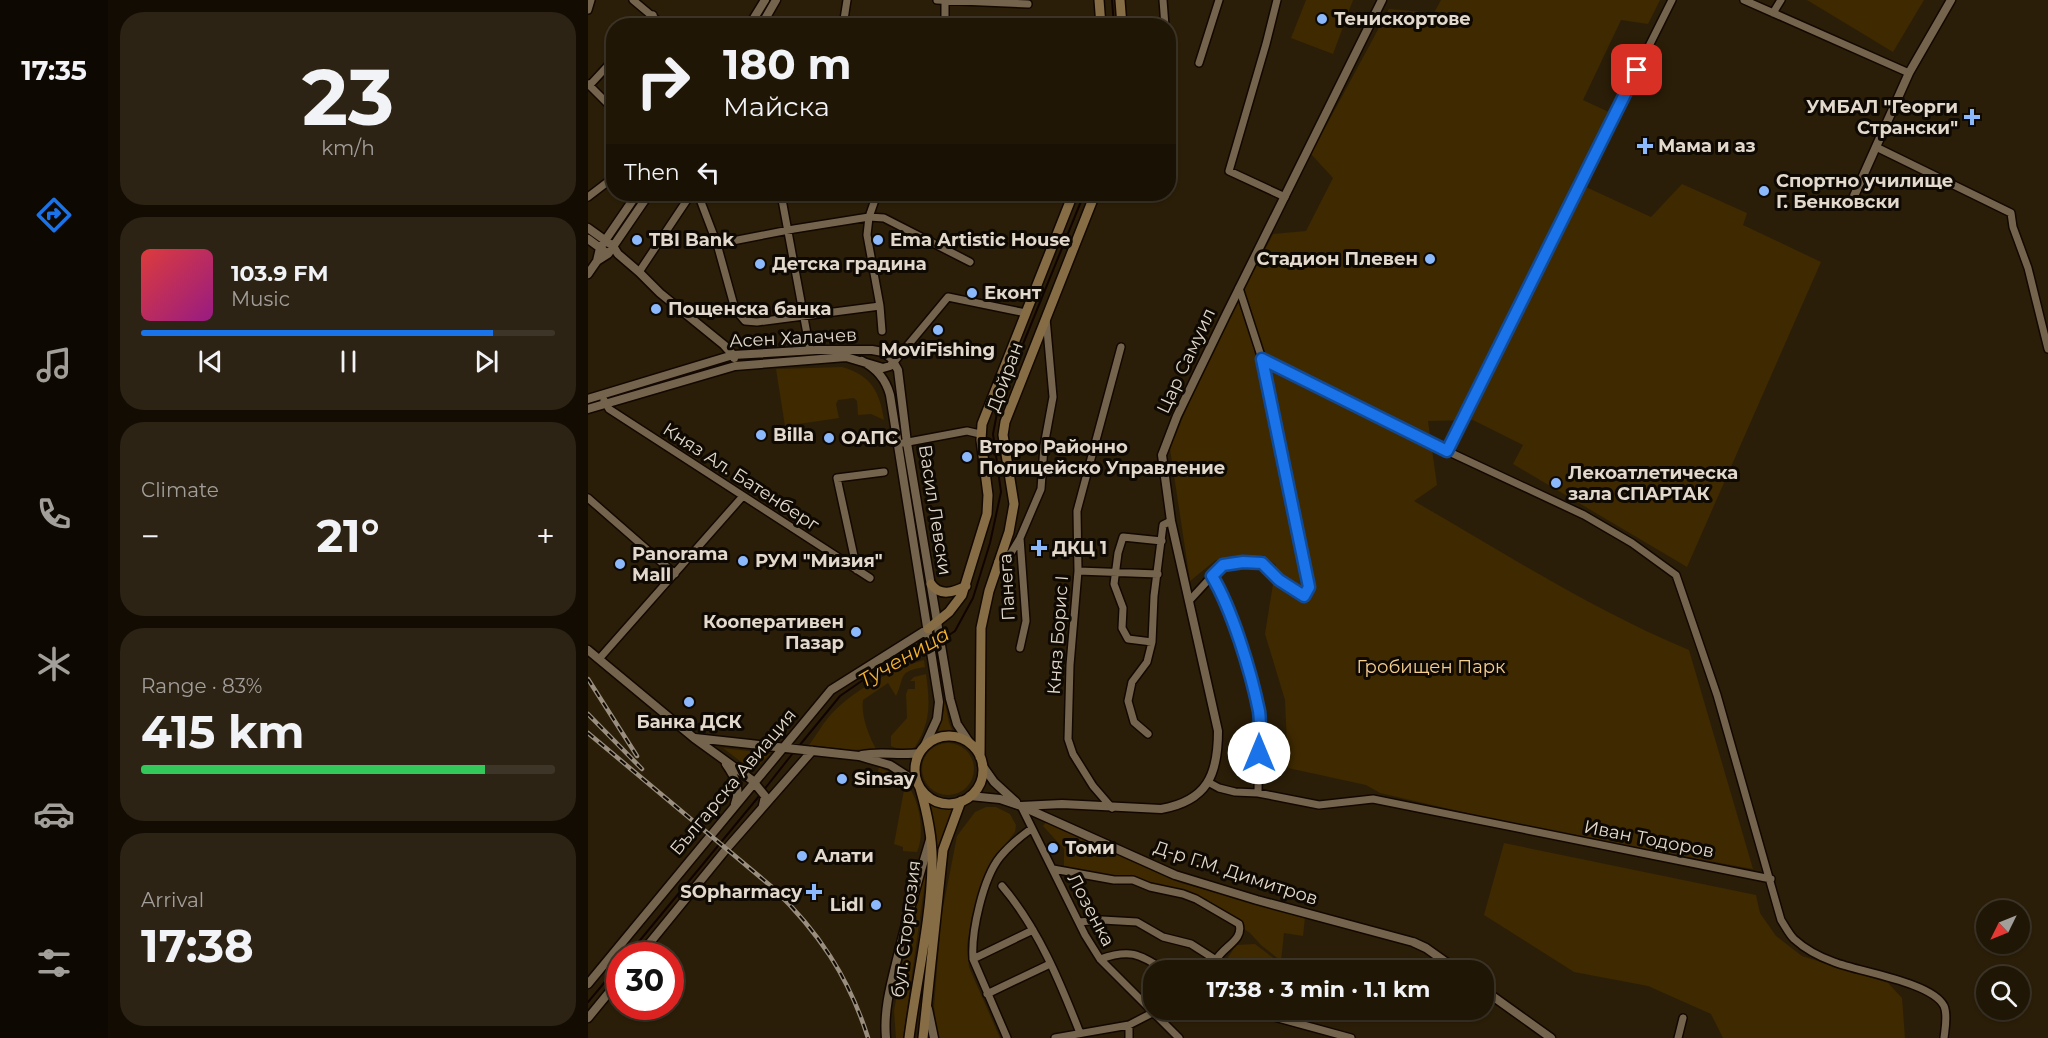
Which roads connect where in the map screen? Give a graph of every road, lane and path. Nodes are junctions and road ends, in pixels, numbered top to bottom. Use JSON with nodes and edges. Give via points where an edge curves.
{"nodes":[{"id":1,"x":591,"y":0,"type":"edge"},
{"id":2,"x":633,"y":0,"type":"edge"},
{"id":3,"x":765,"y":0,"type":"edge"},
{"id":4,"x":776,"y":0,"type":"edge"},
{"id":5,"x":848,"y":0,"type":"edge"},
{"id":6,"x":1100,"y":0,"type":"edge"},
{"id":7,"x":1120,"y":0,"type":"edge"},
{"id":8,"x":1163,"y":0,"type":"edge"},
{"id":9,"x":1219,"y":0,"type":"edge"},
{"id":10,"x":1276,"y":0,"type":"edge"},
{"id":11,"x":1382,"y":0,"type":"edge"},
{"id":12,"x":1672,"y":0,"type":"edge"},
{"id":13,"x":1744,"y":0,"type":"edge"},
{"id":14,"x":1781,"y":0,"type":"edge"},
{"id":15,"x":1951,"y":0,"type":"edge"},
{"id":16,"x":941,"y":1,"type":"edge"},
{"id":17,"x":1028,"y":4,"type":"dead end"},
{"id":18,"x":588,"y":10,"type":"edge"},
{"id":19,"x":1773,"y":13,"type":"junction"},
{"id":20,"x":653,"y":15,"type":"junction"},
{"id":21,"x":651,"y":18,"type":"edge"},
{"id":22,"x":656,"y":18,"type":"edge"},
{"id":23,"x":754,"y":18,"type":"edge"},
{"id":24,"x":766,"y":18,"type":"edge"},
{"id":25,"x":845,"y":18,"type":"edge"},
{"id":26,"x":944,"y":18,"type":"edge"},
{"id":27,"x":1101,"y":18,"type":"edge"},
{"id":28,"x":1121,"y":18,"type":"edge"},
{"id":29,"x":1164,"y":18,"type":"edge"},
{"id":30,"x":1199,"y":63,"type":"dead end"},
{"id":31,"x":606,"y":67,"type":"edge"},
{"id":32,"x":1909,"y":73,"type":"junction"},
{"id":33,"x":589,"y":85,"type":"edge"},
{"id":34,"x":606,"y":102,"type":"edge"},
{"id":35,"x":1876,"y":147,"type":"junction"},
{"id":36,"x":606,"y":183,"type":"edge"},
{"id":37,"x":588,"y":197,"type":"edge"},
{"id":38,"x":1285,"y":197,"type":"junction"},
{"id":39,"x":633,"y":201,"type":"edge"},
{"id":40,"x":644,"y":201,"type":"edge"},
{"id":41,"x":686,"y":201,"type":"edge"},
{"id":42,"x":701,"y":201,"type":"edge"},
{"id":43,"x":783,"y":201,"type":"edge"},
{"id":44,"x":875,"y":201,"type":"edge"},
{"id":45,"x":1070,"y":201,"type":"edge"},
{"id":46,"x":1092,"y":201,"type":"edge"},
{"id":47,"x":1850,"y":205,"type":"dead end"},
{"id":48,"x":869,"y":217,"type":"junction"},
{"id":49,"x":588,"y":228,"type":"edge"},
{"id":50,"x":789,"y":230,"type":"junction"},
{"id":51,"x":588,"y":239,"type":"edge"},
{"id":52,"x":717,"y":244,"type":"junction"},
{"id":53,"x":609,"y":248,"type":"junction"},
{"id":54,"x":970,"y":262,"type":"dead end"},
{"id":55,"x":639,"y":272,"type":"junction"},
{"id":56,"x":588,"y":274,"type":"edge"},
{"id":57,"x":1239,"y":288,"type":"junction"},
{"id":58,"x":880,"y":306,"type":"junction"},
{"id":59,"x":1026,"y":314,"type":"junction"},
{"id":60,"x":1046,"y":314,"type":"junction"},
{"id":61,"x":804,"y":315,"type":"junction"},
{"id":62,"x":882,"y":331,"type":"dead end"},
{"id":63,"x":1121,"y":347,"type":"dead end"},
{"id":64,"x":2048,"y":349,"type":"edge"},
{"id":65,"x":810,"y":350,"type":"junction"},
{"id":66,"x":734,"y":355,"type":"junction"},
{"id":67,"x":1262,"y":359,"type":"junction"},
{"id":68,"x":862,"y":361,"type":"junction"},
{"id":69,"x":894,"y":362,"type":"junction"},
{"id":70,"x":735,"y":366,"type":"junction"},
{"id":71,"x":588,"y":399,"type":"edge"},
{"id":72,"x":604,"y":399,"type":"junction"},
{"id":73,"x":588,"y":409,"type":"edge"},
{"id":74,"x":980,"y":434,"type":"junction"},
{"id":75,"x":908,"y":442,"type":"junction"},
{"id":76,"x":897,"y":444,"type":"junction"},
{"id":77,"x":1447,"y":451,"type":"junction"},
{"id":78,"x":884,"y":472,"type":"dead end"},
{"id":79,"x":743,"y":496,"type":"junction"},
{"id":80,"x":588,"y":498,"type":"edge"},
{"id":81,"x":1171,"y":521,"type":"junction"},
{"id":82,"x":1020,"y":538,"type":"junction"},
{"id":83,"x":1162,"y":541,"type":"junction"},
{"id":84,"x":998,"y":562,"type":"junction"},
{"id":85,"x":857,"y":570,"type":"junction"},
{"id":86,"x":1078,"y":571,"type":"junction"},
{"id":87,"x":1116,"y":573,"type":"junction"},
{"id":88,"x":675,"y":574,"type":"junction"},
{"id":89,"x":1158,"y":574,"type":"junction"},
{"id":90,"x":1212,"y":576,"type":"junction"},
{"id":91,"x":870,"y":578,"type":"dead end"},
{"id":92,"x":931,"y":584,"type":"junction"},
{"id":93,"x":966,"y":586,"type":"junction"},
{"id":94,"x":1189,"y":601,"type":"junction"},
{"id":95,"x":938,"y":623,"type":"junction"},
{"id":96,"x":928,"y":629,"type":"junction"},
{"id":97,"x":1152,"y":642,"type":"junction"},
{"id":98,"x":1020,"y":648,"type":"dead end"},
{"id":99,"x":588,"y":650,"type":"edge"},
{"id":100,"x":599,"y":659,"type":"junction"},
{"id":101,"x":1148,"y":734,"type":"dead end"},
{"id":102,"x":694,"y":738,"type":"junction"},
{"id":103,"x":969,"y":742,"type":"junction"},
{"id":104,"x":785,"y":748,"type":"junction"},
{"id":105,"x":922,"y":749,"type":"junction"},
{"id":106,"x":809,"y":751,"type":"junction"},
{"id":107,"x":858,"y":756,"type":"junction"},
{"id":108,"x":724,"y":761,"type":"junction"},
{"id":109,"x":981,"y":761,"type":"junction"},
{"id":110,"x":1208,"y":782,"type":"junction"},
{"id":111,"x":756,"y":784,"type":"junction"},
{"id":112,"x":919,"y":786,"type":"junction"},
{"id":113,"x":1258,"y":793,"type":"junction"},
{"id":114,"x":970,"y":796,"type":"junction"},
{"id":115,"x":961,"y":801,"type":"junction"},
{"id":116,"x":1021,"y":806,"type":"junction"},
{"id":117,"x":762,"y":808,"type":"junction"},
{"id":118,"x":1112,"y":808,"type":"junction"},
{"id":119,"x":731,"y":811,"type":"junction"},
{"id":120,"x":1031,"y":829,"type":"junction"},
{"id":121,"x":930,"y":840,"type":"junction"},
{"id":122,"x":1053,"y":869,"type":"junction"},
{"id":123,"x":1771,"y":879,"type":"junction"},
{"id":124,"x":1002,"y":886,"type":"dead end"},
{"id":125,"x":1079,"y":921,"type":"junction"},
{"id":126,"x":1033,"y":930,"type":"junction"},
{"id":127,"x":651,"y":942,"type":"edge"},
{"id":128,"x":973,"y":959,"type":"junction"},
{"id":129,"x":1100,"y":959,"type":"junction"},
{"id":130,"x":1149,"y":960,"type":"edge"},
{"id":131,"x":1216,"y":960,"type":"joint"},
{"id":132,"x":1443,"y":960,"type":"edge"},
{"id":133,"x":1050,"y":964,"type":"junction"},
{"id":134,"x":588,"y":984,"type":"edge"},
{"id":135,"x":987,"y":994,"type":"junction"},
{"id":136,"x":606,"y":996,"type":"edge"},
{"id":137,"x":1494,"y":997,"type":"edge"},
{"id":138,"x":1143,"y":999,"type":"edge"},
{"id":139,"x":927,"y":1002,"type":"junction"},
{"id":140,"x":588,"y":1018,"type":"edge"},
{"id":141,"x":1143,"y":1018,"type":"edge"},
{"id":142,"x":1683,"y":1018,"type":"dead end"},
{"id":143,"x":1164,"y":1020,"type":"edge"},
{"id":144,"x":1283,"y":1020,"type":"edge"},
{"id":145,"x":1129,"y":1025,"type":"junction"},
{"id":146,"x":1314,"y":1029,"type":"junction"},
{"id":147,"x":1080,"y":1033,"type":"junction"},
{"id":148,"x":1066,"y":1037,"type":"edge"},
{"id":149,"x":886,"y":1038,"type":"edge"},
{"id":150,"x":909,"y":1038,"type":"edge"},
{"id":151,"x":923,"y":1038,"type":"edge"},
{"id":152,"x":933,"y":1038,"type":"edge"},
{"id":153,"x":1007,"y":1038,"type":"edge"},
{"id":154,"x":1055,"y":1038,"type":"edge"},
{"id":155,"x":1129,"y":1038,"type":"edge"},
{"id":156,"x":1179,"y":1038,"type":"edge"},
{"id":157,"x":1311,"y":1038,"type":"edge"},
{"id":158,"x":1351,"y":1038,"type":"edge"},
{"id":159,"x":1551,"y":1038,"type":"edge"},
{"id":160,"x":1678,"y":1038,"type":"edge"},
{"id":161,"x":1944,"y":1038,"type":"edge"}],
"edges":[{"from":1,"to":18,"type":"street"},
{"from":2,"to":20,"type":"street"},
{"from":3,"to":23,"type":"street"},
{"from":4,"to":24,"type":"street"},
{"from":5,"to":25,"type":"street"},
{"from":6,"to":27,"type":"main road"},
{"from":7,"to":28,"type":"main road"},
{"from":8,"to":29,"type":"street"},
{"from":9,"to":30,"type":"street"},
{"from":10,"to":38,"type":"street","via":[[1264,54],[1228,171]]},
{"from":11,"to":38,"type":"street","name":"Цар Самуил"},
{"from":12,"to":77,"type":"street"},
{"from":13,"to":19,"type":"street"},
{"from":14,"to":19,"type":"street"},
{"from":15,"to":32,"type":"street"},
{"from":16,"to":17,"type":"street"},
{"from":16,"to":26,"type":"street"},
{"from":19,"to":32,"type":"street"},
{"from":20,"to":21,"type":"street"},
{"from":20,"to":22,"type":"street"},
{"from":31,"to":33,"type":"street"},
{"from":32,"to":35,"type":"street"},
{"from":33,"to":34,"type":"street"},
{"from":35,"to":47,"type":"street"},
{"from":35,"to":64,"type":"street","via":[[2011,213]]},
{"from":36,"to":37,"type":"street"},
{"from":38,"to":57,"type":"street","name":"Цар Самуил"},
{"from":39,"to":53,"type":"street"},
{"from":40,"to":53,"type":"street"},
{"from":41,"to":55,"type":"street"},
{"from":42,"to":52,"type":"street"},
{"from":43,"to":50,"type":"street"},
{"from":44,"to":48,"type":"street"},
{"from":45,"to":59,"type":"main road","name":"Дойран"},
{"from":46,"to":60,"type":"main road","name":"Дойран"},
{"from":48,"to":50,"type":"street"},
{"from":48,"to":54,"type":"street","via":[[884,218]]},
{"from":48,"to":58,"type":"street","via":[[867,235]]},
{"from":49,"to":53,"type":"street"},
{"from":50,"to":52,"type":"street"},
{"from":50,"to":61,"type":"street"},
{"from":51,"to":53,"type":"street"},
{"from":52,"to":61,"type":"street","via":[[735,309],[745,321]]},
{"from":53,"to":55,"type":"street"},
{"from":53,"to":56,"type":"street"},
{"from":55,"to":66,"type":"street"},
{"from":57,"to":67,"type":"street"},
{"from":57,"to":81,"type":"street","name":"Цар Самуил","via":[[1162,455]]},
{"from":58,"to":61,"type":"street"},
{"from":58,"to":62,"type":"street"},
{"from":59,"to":69,"type":"street","via":[[948,297]]},
{"from":59,"to":74,"type":"main road","name":"Дойран"},
{"from":60,"to":82,"type":"street","name":"Панега","via":[[1053,397],[1041,489]]},
{"from":60,"to":84,"type":"main road","name":"Дойран","via":[[1005,422],[1003,435],[1014,504]]},
{"from":61,"to":65,"type":"street"},
{"from":63,"to":86,"type":"street","name":"Княз Борис I","via":[[1077,511]]},
{"from":65,"to":66,"type":"street","name":"Асен Халачев"},
{"from":65,"to":69,"type":"street","name":"Асен Халачев","via":[[872,350],[883,352]]},
{"from":66,"to":70,"type":"street"},
{"from":66,"to":72,"type":"street","name":"Асен Халачев"},
{"from":67,"to":77,"type":"street"},
{"from":67,"to":90,"type":"street","via":[[1309,587],[1304,596],[1262,563],[1223,565]]},
{"from":68,"to":69,"type":"street","name":"Асен Халачев","via":[[883,368]]},
{"from":68,"to":70,"type":"street","name":"Асен Халачев","via":[[846,357]]},
{"from":68,"to":76,"type":"street","name":"Васил Левски","via":[[877,372],[888,389]]},
{"from":69,"to":75,"type":"street","name":"Васил Левски"},
{"from":70,"to":72,"type":"street","name":"Асен Халачев"},
{"from":71,"to":72,"type":"street","name":"Асен Халачев"},
{"from":72,"to":73,"type":"street","name":"Асен Халачев"},
{"from":72,"to":79,"type":"street","name":"Княз Ал. Батенберг","via":[[609,409]]},
{"from":74,"to":75,"type":"street","via":[[967,431]]},
{"from":74,"to":93,"type":"main road","name":"Дойран","via":[[988,504]]},
{"from":75,"to":76,"type":"street"},
{"from":75,"to":92,"type":"street","name":"Васил Левски"},
{"from":76,"to":96,"type":"street","name":"Васил Левски"},
{"from":77,"to":123,"type":"street","via":[[1584,515],[1677,575]]},
{"from":78,"to":85,"type":"street","via":[[837,478]]},
{"from":79,"to":85,"type":"street","name":"Княз Ал. Батенберг"},
{"from":79,"to":88,"type":"street"},
{"from":80,"to":88,"type":"street"},
{"from":81,"to":83,"type":"street","via":[[1163,525]]},
{"from":81,"to":94,"type":"street","name":"Цар Самуил"},
{"from":82,"to":84,"type":"street","via":[[1011,553]]},
{"from":82,"to":98,"type":"street","name":"Панега","via":[[1026,621]]},
{"from":83,"to":87,"type":"street","via":[[1123,537]]},
{"from":83,"to":89,"type":"street"},
{"from":84,"to":109,"type":"main road","name":"Дойран","via":[[981,627]]},
{"from":85,"to":91,"type":"street","name":"Княз Ал. Батенберг"},
{"from":86,"to":87,"type":"street"},
{"from":86,"to":118,"type":"street","name":"Княз Борис I","via":[[1068,740],[1093,786]]},
{"from":87,"to":89,"type":"street"},
{"from":87,"to":97,"type":"street","via":[[1114,584],[1124,608],[1122,628],[1128,639]]},
{"from":88,"to":100,"type":"street"},
{"from":89,"to":97,"type":"street"},
{"from":90,"to":94,"type":"street"},
{"from":90,"to":113,"type":"street","via":[[1233,624],[1259,713]]},
{"from":92,"to":93,"type":"main road","via":[[935,590],[946,592]]},
{"from":92,"to":95,"type":"street","name":"Васил Левски"},
{"from":93,"to":95,"type":"main road","name":"Дойран"},
{"from":94,"to":110,"type":"street","name":"Цар Самуил","via":[[1218,731],[1217,762]]},
{"from":95,"to":96,"type":"main road","name":"Дойран"},
{"from":95,"to":103,"type":"street","name":"Васил Левски","via":[[954,715]]},
{"from":96,"to":104,"type":"street","name":"Българска Авиация","via":[[831,690]]},
{"from":96,"to":105,"type":"street","name":"Васил Левски","via":[[938,711],[935,726]]},
{"from":97,"to":101,"type":"street","via":[[1147,662],[1132,682],[1128,701],[1134,722]]},
{"from":99,"to":100,"type":"street"},
{"from":100,"to":102,"type":"street"},
{"from":102,"to":104,"type":"street"},
{"from":102,"to":108,"type":"street"},
{"from":103,"to":105,"type":"main road","via":[[951,736],[933,740]]},
{"from":103,"to":109,"type":"main road"},
{"from":104,"to":106,"type":"street"},
{"from":104,"to":111,"type":"street","name":"Българска Авиация"},
{"from":105,"to":107,"type":"street","via":[[899,755]]},
{"from":105,"to":112,"type":"main road","via":[[915,763]]},
{"from":106,"to":107,"type":"street"},
{"from":106,"to":117,"type":"street"},
{"from":107,"to":112,"type":"street","via":[[890,765]]},
{"from":108,"to":111,"type":"street"},
{"from":108,"to":119,"type":"street","via":[[737,784],[737,798]]},
{"from":109,"to":114,"type":"main road","via":[[980,782]]},
{"from":109,"to":116,"type":"street","via":[[1000,788]]},
{"from":110,"to":113,"type":"street","name":"Иван Тодоров","via":[[1236,792]]},
{"from":110,"to":118,"type":"street","via":[[1192,799],[1176,806]]},
{"from":111,"to":117,"type":"street","via":[[765,796]]},
{"from":111,"to":119,"type":"street","name":"Българска Авиация"},
{"from":112,"to":115,"type":"main road","via":[[934,800]]},
{"from":112,"to":121,"type":"main road","name":"бул. Сторгозия"},
{"from":113,"to":123,"type":"street","name":"Иван Тодоров","via":[[1319,805],[1373,799]]},
{"from":114,"to":115,"type":"main road"},
{"from":114,"to":116,"type":"street","name":"Д-р Г.М. Димитров"},
{"from":115,"to":139,"type":"main road","name":"бул. Сторгозия","via":[[943,850]]},
{"from":116,"to":118,"type":"street"},
{"from":116,"to":120,"type":"street","name":"Лозенка"},
{"from":116,"to":132,"type":"street","name":"Д-р Г.М. Димитров","via":[[1175,875],[1413,942]]},
{"from":117,"to":127,"type":"street"},
{"from":119,"to":134,"type":"street","name":"Българска Авиация"},
{"from":120,"to":122,"type":"street","name":"Лозенка"},
{"from":120,"to":128,"type":"street","via":[[1007,849],[993,868],[978,911]]},
{"from":121,"to":149,"type":"street","via":[[886,1005]]},
{"from":121,"to":150,"type":"main road","name":"бул. Сторгозия","via":[[933,864]]},
{"from":122,"to":125,"type":"street","name":"Лозенка"},
{"from":122,"to":131,"type":"street","via":[[1133,880],[1196,899],[1239,924],[1238,938]]},
{"from":123,"to":161,"type":"street","via":[[1781,920],[1793,938],[1833,962],[1926,990],[1944,1006]]},
{"from":124,"to":126,"type":"street"},
{"from":125,"to":129,"type":"street","name":"Лозенка"},
{"from":125,"to":131,"type":"street","via":[[1137,922],[1163,937],[1191,944]]},
{"from":126,"to":128,"type":"street"},
{"from":126,"to":133,"type":"street"},
{"from":128,"to":135,"type":"street"},
{"from":129,"to":130,"type":"street","via":[[1130,953]]},
{"from":129,"to":138,"type":"street","name":"Лозенка"},
{"from":133,"to":135,"type":"street"},
{"from":133,"to":147,"type":"street"},
{"from":135,"to":153,"type":"street"},
{"from":136,"to":140,"type":"street"},
{"from":137,"to":159,"type":"street"},
{"from":139,"to":151,"type":"main road","name":"бул. Сторгозия"},
{"from":139,"to":152,"type":"street"},
{"from":141,"to":145,"type":"street"},
{"from":142,"to":160,"type":"street"},
{"from":143,"to":156,"type":"street","name":"Лозенка"},
{"from":144,"to":146,"type":"street"},
{"from":145,"to":147,"type":"street"},
{"from":145,"to":155,"type":"street"},
{"from":146,"to":157,"type":"street"},
{"from":146,"to":158,"type":"street"},
{"from":147,"to":148,"type":"street"},
{"from":148,"to":154,"type":"street"}]}
